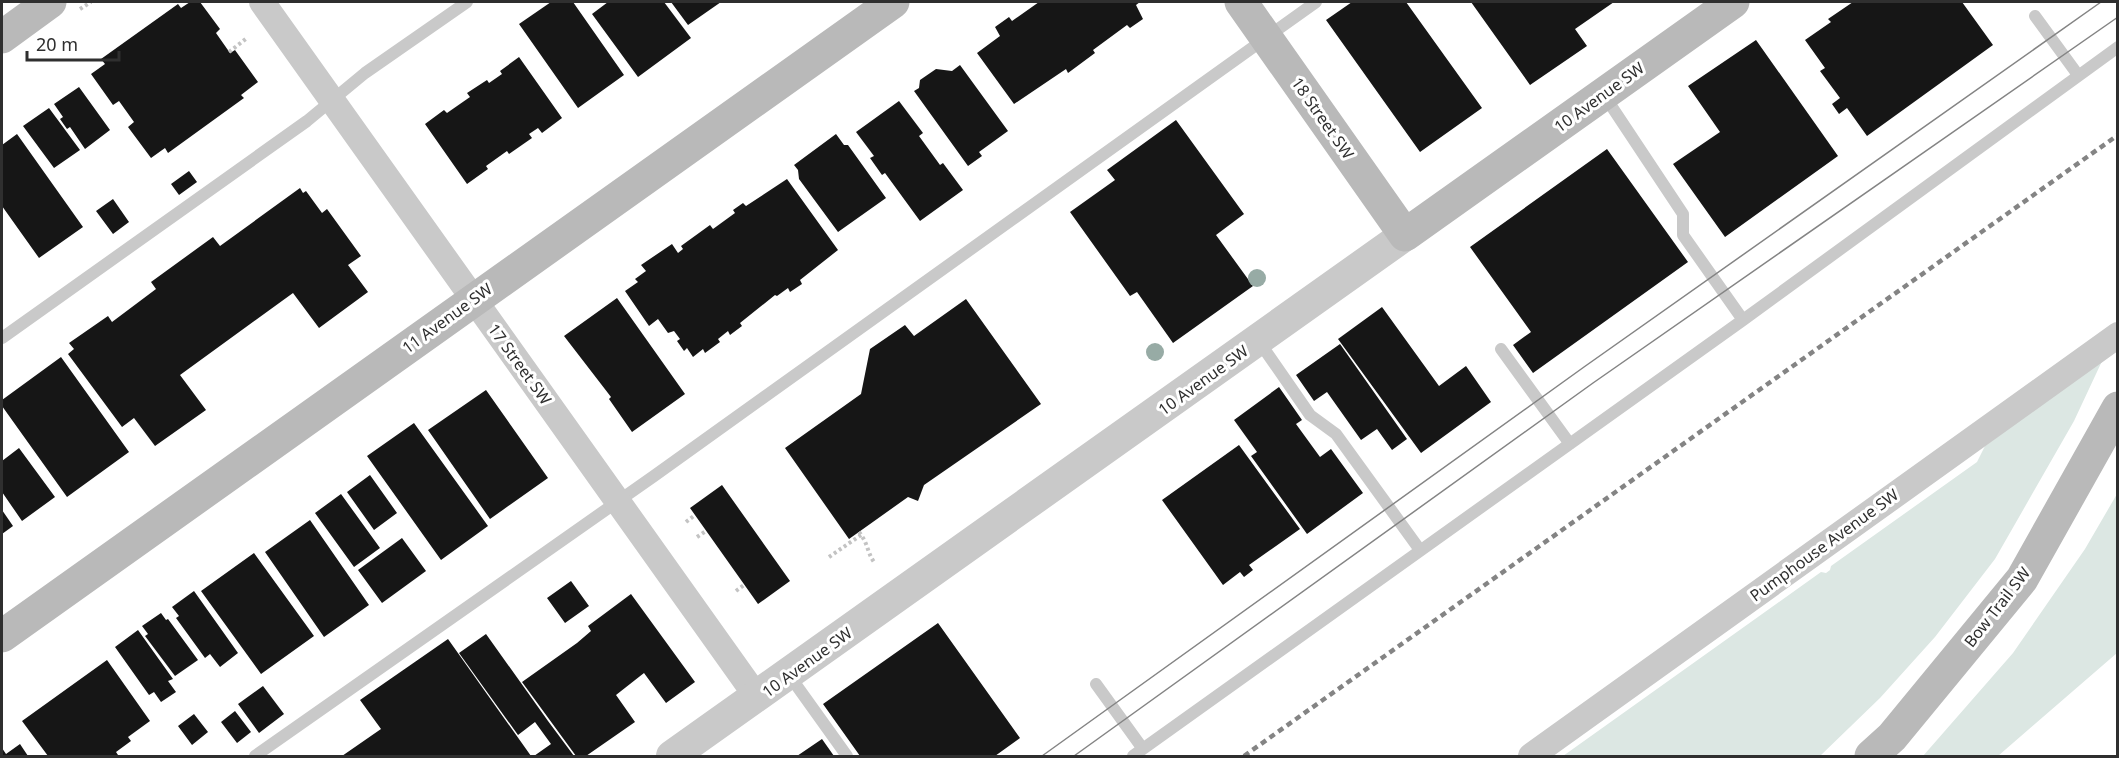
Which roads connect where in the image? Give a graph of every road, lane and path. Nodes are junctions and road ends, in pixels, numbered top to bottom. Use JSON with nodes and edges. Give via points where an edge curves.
{"nodes":[{"id":1,"x":50,"y":2,"type":"edge"},
{"id":2,"x":262,"y":2,"type":"edge"},
{"id":3,"x":467,"y":2,"type":"edge"},
{"id":4,"x":893,"y":2,"type":"edge"},
{"id":5,"x":1241,"y":2,"type":"edge"},
{"id":6,"x":1316,"y":2,"type":"edge"},
{"id":7,"x":1733,"y":2,"type":"edge"},
{"id":8,"x":2035,"y":16,"type":"dead end"},
{"id":9,"x":2,"y":37,"type":"edge"},
{"id":10,"x":247,"y":38,"type":"dead end"},
{"id":11,"x":1266,"y":38,"type":"junction"},
{"id":12,"x":2118,"y":47,"type":"edge"},
{"id":13,"x":229,"y":52,"type":"dead end"},
{"id":14,"x":2078,"y":75,"type":"junction"},
{"id":15,"x":1603,"y":94,"type":"junction"},
{"id":16,"x":332,"y":99,"type":"junction"},
{"id":17,"x":1405,"y":235,"type":"junction"},
{"id":18,"x":473,"y":299,"type":"junction"},
{"id":19,"x":1743,"y":320,"type":"junction"},
{"id":20,"x":2118,"y":335,"type":"edge"},
{"id":21,"x":2,"y":338,"type":"edge"},
{"id":22,"x":1258,"y":340,"type":"junction"},
{"id":23,"x":1501,"y":349,"type":"dead end"},
{"id":24,"x":2118,"y":408,"type":"edge"},
{"id":25,"x":1569,"y":444,"type":"junction"},
{"id":26,"x":619,"y":501,"type":"junction"},
{"id":27,"x":695,"y":515,"type":"dead end"},
{"id":28,"x":686,"y":522,"type":"dead end"},
{"id":29,"x":706,"y":531,"type":"dead end"},
{"id":30,"x":697,"y":537,"type":"dead end"},
{"id":31,"x":1420,"y":550,"type":"junction"},
{"id":32,"x":829,"y":557,"type":"dead end"},
{"id":33,"x":874,"y":561,"type":"dead end"},
{"id":34,"x":744,"y":585,"type":"dead end"},
{"id":35,"x":736,"y":591,"type":"dead end"},
{"id":36,"x":2,"y":636,"type":"edge"},
{"id":37,"x":789,"y":675,"type":"junction"},
{"id":38,"x":1096,"y":684,"type":"dead end"},
{"id":39,"x":757,"y":697,"type":"junction"},
{"id":40,"x":1138,"y":753,"type":"edge"},
{"id":41,"x":255,"y":756,"type":"edge"},
{"id":42,"x":672,"y":756,"type":"edge"},
{"id":43,"x":847,"y":756,"type":"edge"},
{"id":44,"x":1531,"y":756,"type":"edge"},
{"id":45,"x":1871,"y":756,"type":"edge"}],
"edges":[{"from":1,"to":9,"type":"main road"},
{"from":2,"to":16,"type":"street","name":"17 Street SW"},
{"from":3,"to":16,"type":"lane"},
{"from":4,"to":18,"type":"main road","name":"11 Avenue SW"},
{"from":5,"to":11,"type":"main road","name":"18 Street SW"},
{"from":6,"to":11,"type":"lane"},
{"from":7,"to":15,"type":"main road","name":"10 Avenue SW"},
{"from":8,"to":14,"type":"lane"},
{"from":10,"to":13,"type":"path"},
{"from":11,"to":17,"type":"main road","name":"18 Street SW"},
{"from":11,"to":26,"type":"lane"},
{"from":12,"to":14,"type":"lane"},
{"from":14,"to":19,"type":"lane"},
{"from":15,"to":17,"type":"main road","name":"10 Avenue SW"},
{"from":15,"to":19,"type":"lane","via":[[1683,214],[1683,235]]},
{"from":16,"to":18,"type":"street","name":"17 Street SW"},
{"from":16,"to":21,"type":"lane","via":[[307,121]]},
{"from":17,"to":22,"type":"street","name":"10 Avenue SW"},
{"from":18,"to":26,"type":"street","name":"17 Street SW"},
{"from":18,"to":36,"type":"main road","name":"11 Avenue SW"},
{"from":19,"to":25,"type":"lane"},
{"from":20,"to":44,"type":"street","name":"Pumphouse Avenue SW"},
{"from":22,"to":31,"type":"lane","via":[[1310,415],[1336,434]]},
{"from":22,"to":37,"type":"street","name":"10 Avenue SW"},
{"from":23,"to":25,"type":"lane"},
{"from":24,"to":45,"type":"main road","name":"Bow Trail SW","via":[[2022,579],[1892,737]]},
{"from":25,"to":31,"type":"lane"},
{"from":26,"to":39,"type":"street","name":"17 Street SW"},
{"from":26,"to":41,"type":"lane"},
{"from":27,"to":28,"type":"path"},
{"from":29,"to":30,"type":"path"},
{"from":31,"to":40,"type":"lane"},
{"from":32,"to":33,"type":"path","via":[[860,534]]},
{"from":34,"to":35,"type":"path"},
{"from":37,"to":39,"type":"street","name":"10 Avenue SW"},
{"from":37,"to":43,"type":"lane"},
{"from":38,"to":40,"type":"lane"},
{"from":39,"to":42,"type":"street","name":"10 Avenue SW"}]}
